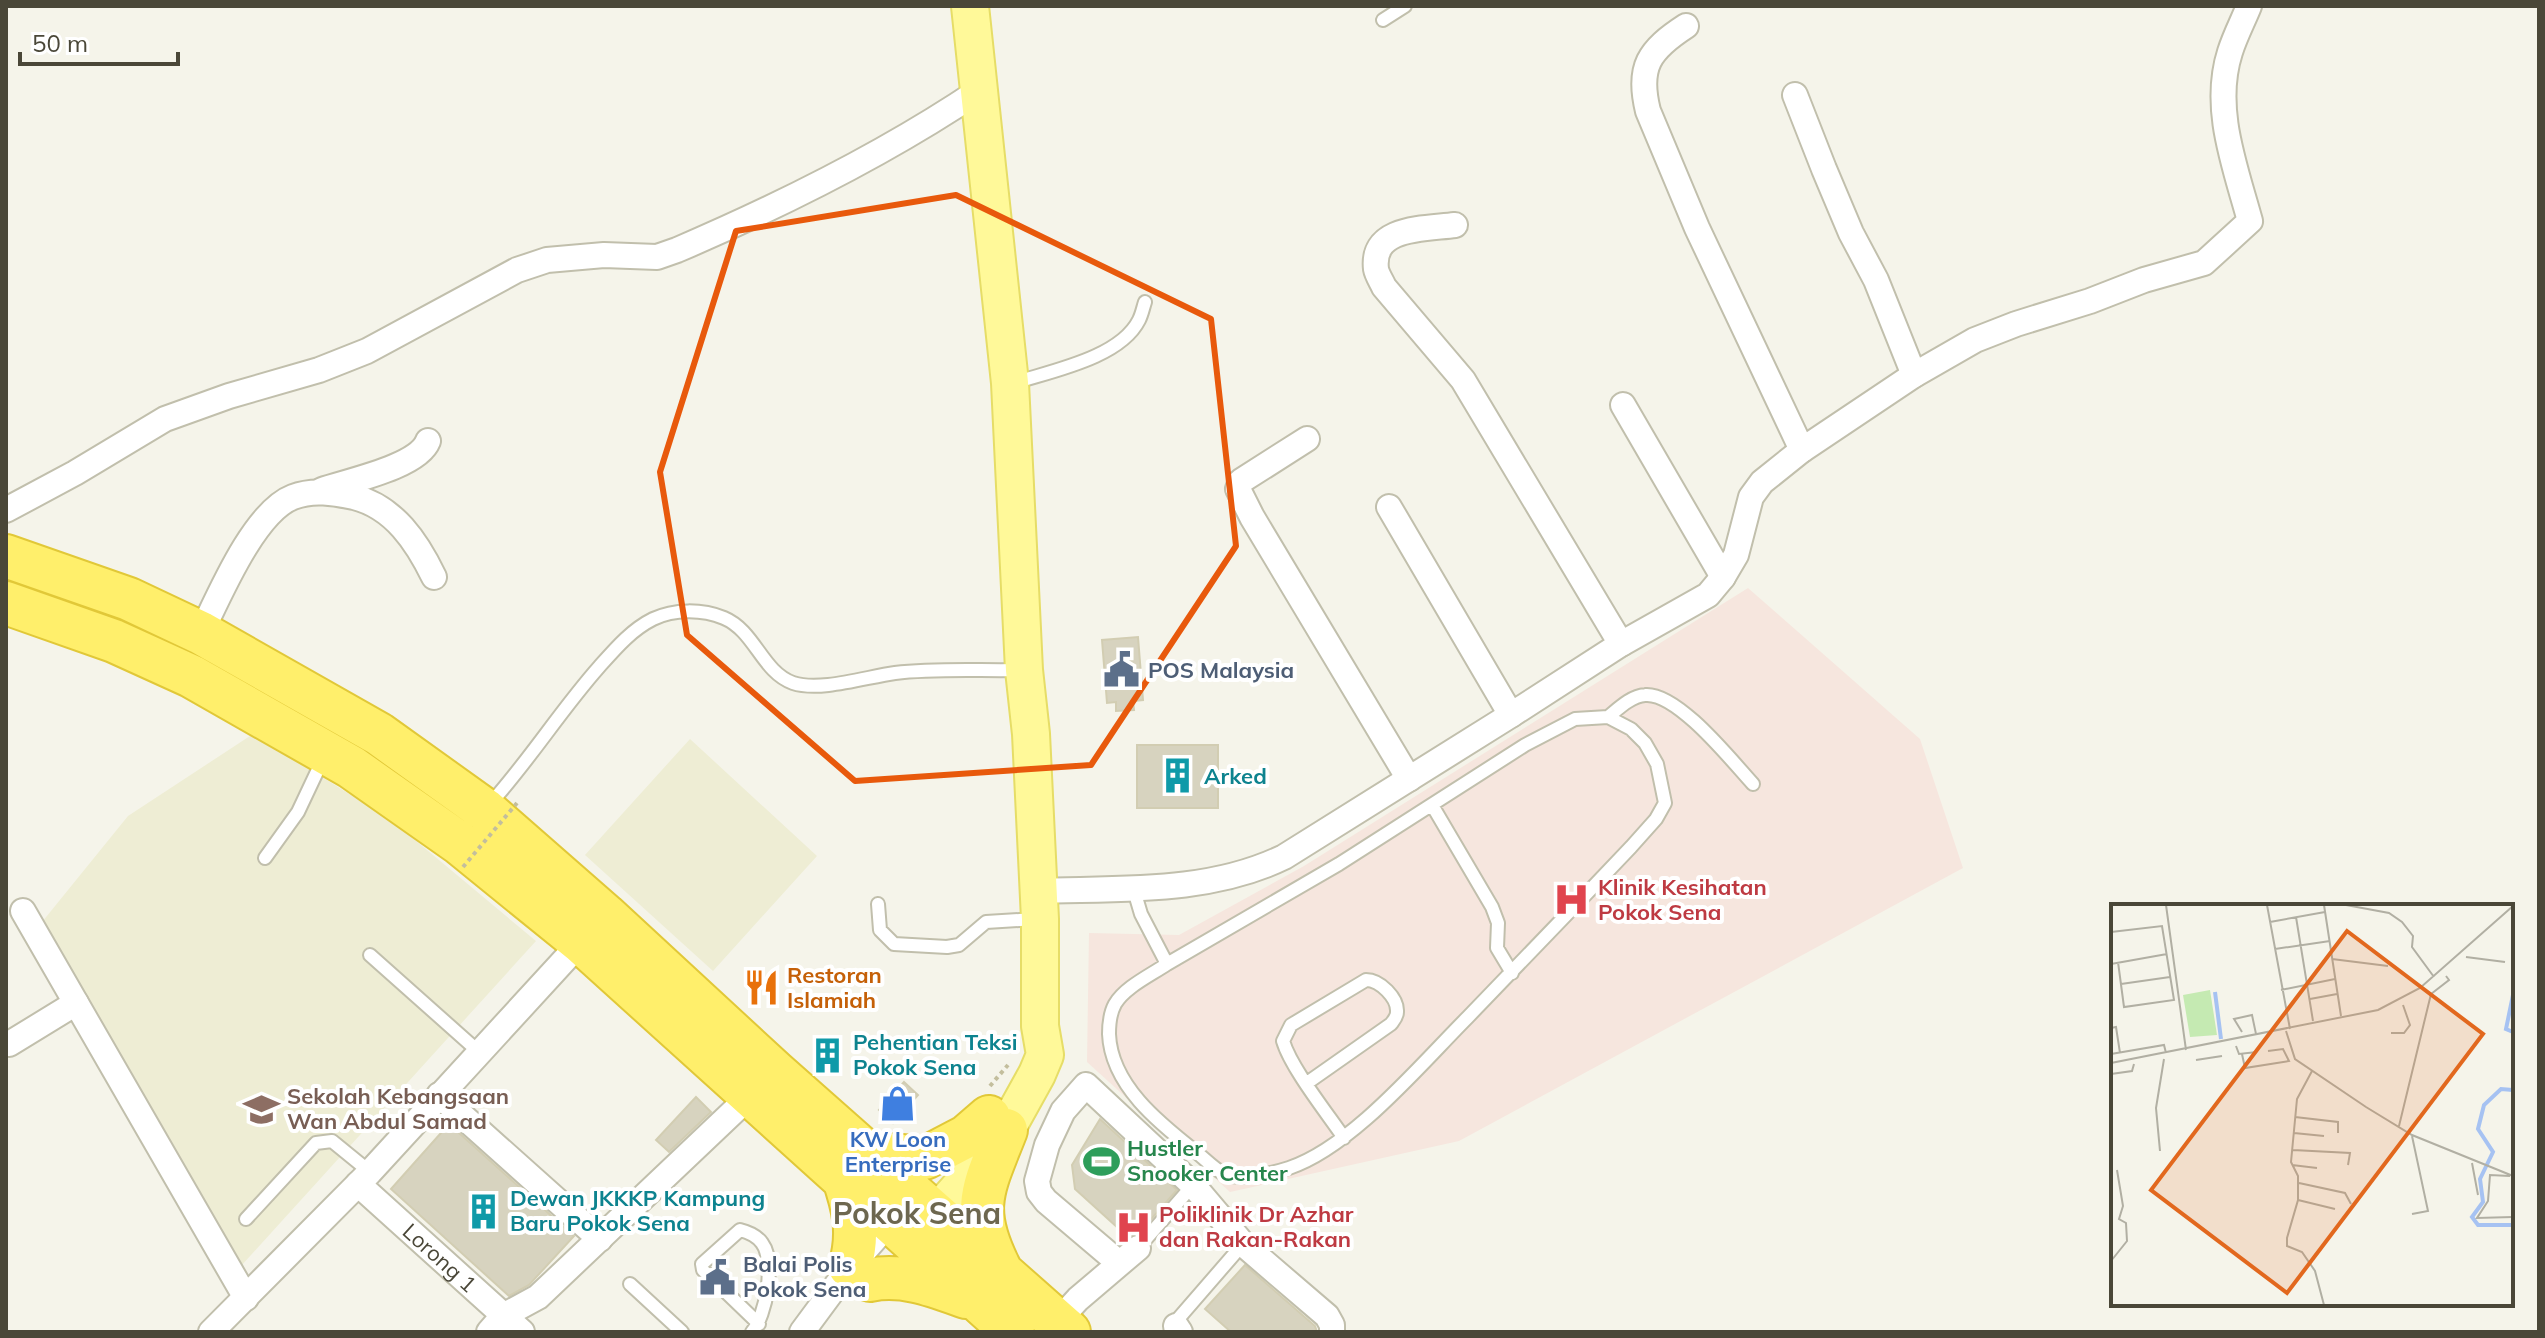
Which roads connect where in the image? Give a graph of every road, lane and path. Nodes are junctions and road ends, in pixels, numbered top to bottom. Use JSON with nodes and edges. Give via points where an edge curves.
{"nodes":[{"id":1,"x":970,"y":6,"type":"edge"},
{"id":2,"x":1405,"y":6,"type":"edge"},
{"id":3,"x":2249,"y":6,"type":"edge"},
{"id":4,"x":1383,"y":20,"type":"dead end"},
{"id":5,"x":1686,"y":26,"type":"dead end"},
{"id":6,"x":980,"y":90,"type":"junction"},
{"id":7,"x":1795,"y":95,"type":"dead end"},
{"id":8,"x":1455,"y":225,"type":"dead end"},
{"id":9,"x":1145,"y":302,"type":"dead end"},
{"id":10,"x":1914,"y":375,"type":"junction"},
{"id":11,"x":1010,"y":383,"type":"junction"},
{"id":12,"x":1623,"y":405,"type":"dead end"},
{"id":13,"x":1307,"y":439,"type":"dead end"},
{"id":14,"x":428,"y":441,"type":"dead end"},
{"id":15,"x":1802,"y":450,"type":"junction"},
{"id":16,"x":316,"y":491,"type":"junction"},
{"id":17,"x":1389,"y":507,"type":"dead end"},
{"id":18,"x":6,"y":510,"type":"edge"},
{"id":19,"x":6,"y":556,"type":"edge"},
{"id":20,"x":434,"y":577,"type":"dead end"},
{"id":21,"x":1723,"y":577,"type":"junction"},
{"id":22,"x":6,"y":603,"type":"edge"},
{"id":23,"x":201,"y":633,"type":"junction"},
{"id":24,"x":1621,"y":644,"type":"junction"},
{"id":25,"x":1024,"y":670,"type":"junction"},
{"id":26,"x":1511,"y":715,"type":"junction"},
{"id":27,"x":1608,"y":717,"type":"junction"},
{"id":28,"x":325,"y":752,"type":"junction"},
{"id":29,"x":1409,"y":779,"type":"junction"},
{"id":30,"x":1753,"y":784,"type":"dead end"},
{"id":31,"x":1432,"y":805,"type":"junction"},
{"id":32,"x":501,"y":807,"type":"junction"},
{"id":33,"x":265,"y":858,"type":"dead end"},
{"id":34,"x":464,"y":875,"type":"dead end"},
{"id":35,"x":1133,"y":887,"type":"junction"},
{"id":36,"x":878,"y":904,"type":"dead end"},
{"id":37,"x":1038,"y":905,"type":"junction"},
{"id":38,"x":23,"y":911,"type":"dead end"},
{"id":39,"x":581,"y":942,"type":"junction"},
{"id":40,"x":370,"y":955,"type":"dead end"},
{"id":41,"x":1167,"y":964,"type":"junction"},
{"id":42,"x":1512,"y":973,"type":"junction"},
{"id":43,"x":76,"y":1003,"type":"junction"},
{"id":44,"x":9,"y":1044,"type":"dead end"},
{"id":45,"x":479,"y":1052,"type":"junction"},
{"id":46,"x":1011,"y":1060,"type":"dead end"},
{"id":47,"x":1307,"y":1083,"type":"junction"},
{"id":48,"x":439,"y":1095,"type":"junction"},
{"id":49,"x":751,"y":1095,"type":"junction"},
{"id":50,"x":993,"y":1114,"type":"junction"},
{"id":51,"x":1344,"y":1138,"type":"junction"},
{"id":52,"x":854,"y":1165,"type":"junction"},
{"id":53,"x":364,"y":1178,"type":"junction"},
{"id":54,"x":1193,"y":1185,"type":"junction"},
{"id":55,"x":914,"y":1218,"type":"junction"},
{"id":56,"x":246,"y":1219,"type":"dead end"},
{"id":57,"x":600,"y":1239,"type":"junction"},
{"id":58,"x":1243,"y":1244,"type":"junction"},
{"id":59,"x":1129,"y":1256,"type":"junction"},
{"id":60,"x":860,"y":1273,"type":"junction"},
{"id":61,"x":630,"y":1284,"type":"dead end"},
{"id":62,"x":990,"y":1287,"type":"junction"},
{"id":63,"x":246,"y":1298,"type":"junction"},
{"id":64,"x":505,"y":1327,"type":"edge"},
{"id":65,"x":1063,"y":1327,"type":"edge"},
{"id":66,"x":756,"y":1328,"type":"edge"},
{"id":67,"x":1178,"y":1329,"type":"edge"},
{"id":68,"x":211,"y":1332,"type":"edge"},
{"id":69,"x":682,"y":1332,"type":"edge"},
{"id":70,"x":804,"y":1332,"type":"edge"},
{"id":71,"x":1013,"y":1332,"type":"edge"},
{"id":72,"x":1332,"y":1332,"type":"edge"}],
"edges":[{"from":1,"to":6,"type":"main road"},
{"from":2,"to":4,"type":"lane"},
{"from":3,"to":10,"type":"street","via":[[2229,53],[2222,103],[2250,221],[2204,263],[1975,340]]},
{"from":5,"to":15,"type":"street","via":[[1661,42],[1649,58],[1644,85],[1648,111]]},
{"from":6,"to":11,"type":"main road"},
{"from":6,"to":18,"type":"street","via":[[832,179],[691,244],[657,257],[579,257],[517,270],[367,351],[165,419]]},
{"from":7,"to":10,"type":"street"},
{"from":8,"to":24,"type":"street","via":[[1393,234],[1380,246],[1376,269],[1384,287],[1463,380]]},
{"from":9,"to":11,"type":"lane","via":[[1139,321],[1113,346]]},
{"from":10,"to":15,"type":"street"},
{"from":11,"to":25,"type":"main road"},
{"from":12,"to":21,"type":"street"},
{"from":13,"to":29,"type":"street","via":[[1241,481],[1238,489]]},
{"from":14,"to":16,"type":"street","via":[[425,449],[403,463]]},
{"from":15,"to":21,"type":"street","via":[[1751,497],[1736,555]]},
{"from":16,"to":20,"type":"street","via":[[369,501],[386,513],[413,539]]},
{"from":16,"to":23,"type":"street","via":[[291,497],[251,536]]},
{"from":17,"to":26,"type":"street"},
{"from":19,"to":23,"type":"highway","via":[[129,599]]},
{"from":21,"to":24,"type":"street","via":[[1708,595]]},
{"from":22,"to":28,"type":"highway","via":[[114,641],[191,676]]},
{"from":23,"to":32,"type":"highway"},
{"from":24,"to":26,"type":"street"},
{"from":25,"to":32,"type":"lane","via":[[898,673],[812,686],[793,683],[777,674],[755,644],[725,618],[673,612],[625,637],[587,681]]},
{"from":25,"to":37,"type":"main road"},
{"from":26,"to":29,"type":"street"},
{"from":27,"to":30,"type":"lane","via":[[1641,695],[1659,696],[1673,703]]},
{"from":27,"to":31,"type":"lane","via":[[1575,719]]},
{"from":27,"to":42,"type":"lane","via":[[1645,743],[1657,764],[1665,803],[1640,837]]},
{"from":28,"to":33,"type":"lane","via":[[298,812]]},
{"from":28,"to":39,"type":"highway","via":[[459,843]]},
{"from":29,"to":35,"type":"street","via":[[1259,869],[1190,884]]},
{"from":31,"to":41,"type":"lane"},
{"from":31,"to":42,"type":"lane","via":[[1492,907],[1498,923],[1497,948]]},
{"from":32,"to":34,"type":"path","bridge":true,"via":[[455,867]]},
{"from":32,"to":52,"type":"highway"},
{"from":35,"to":37,"type":"street"},
{"from":35,"to":41,"type":"lane"},
{"from":36,"to":37,"type":"lane","via":[[880,930],[894,944],[947,947],[959,945],[986,922]]},
{"from":37,"to":50,"type":"main road","via":[[1045,1055],[1037,1074]]},
{"from":38,"to":43,"type":"street"},
{"from":39,"to":45,"type":"street"},
{"from":39,"to":49,"type":"highway"},
{"from":40,"to":45,"type":"lane"},
{"from":41,"to":51,"type":"lane","via":[[1126,992],[1109,1021],[1110,1045],[1121,1076],[1154,1115],[1221,1173],[1238,1178],[1288,1168]]},
{"from":42,"to":51,"type":"lane"},
{"from":43,"to":44,"type":"street"},
{"from":43,"to":63,"type":"street"},
{"from":45,"to":48,"type":"street"},
{"from":46,"to":50,"type":"path"},
{"from":47,"to":47,"type":"lane","via":[[1286,1052],[1283,1041],[1291,1025],[1366,980],[1383,984],[1398,1009],[1391,1024]]},
{"from":47,"to":51,"type":"lane"},
{"from":48,"to":53,"type":"street"},
{"from":48,"to":57,"type":"street"},
{"from":49,"to":52,"type":"highway"},
{"from":49,"to":57,"type":"street"},
{"from":50,"to":52,"type":"highway","via":[[967,1136],[925,1158]]},
{"from":50,"to":55,"type":"main road"},
{"from":50,"to":62,"type":"highway","via":[[982,1196]]},
{"from":52,"to":55,"type":"highway"},
{"from":52,"to":60,"type":"highway","via":[[851,1200]]},
{"from":53,"to":56,"type":"lane","via":[[332,1141],[316,1143]]},
{"from":53,"to":63,"type":"street"},
{"from":53,"to":64,"type":"street","name":"Lorong 1"},
{"from":54,"to":58,"type":"street"},
{"from":54,"to":59,"type":"lane"},
{"from":54,"to":59,"type":"street","via":[[1086,1085],[1076,1095],[1047,1145],[1039,1192],[1054,1208]]},
{"from":55,"to":60,"type":"street"},
{"from":55,"to":62,"type":"highway"},
{"from":57,"to":64,"type":"street"},
{"from":58,"to":67,"type":"lane","via":[[1178,1319]]},
{"from":58,"to":72,"type":"street","via":[[1327,1316]]},
{"from":59,"to":65,"type":"street","via":[[1078,1299]]},
{"from":60,"to":62,"type":"highway"},
{"from":60,"to":70,"type":"street"},
{"from":61,"to":69,"type":"lane"},
{"from":62,"to":65,"type":"highway"},
{"from":62,"to":71,"type":"highway"},
{"from":63,"to":68,"type":"street"},
{"from":66,"to":66,"type":"lane","via":[[767,1289],[767,1255],[756,1238],[740,1230],[702,1264]]}]}
